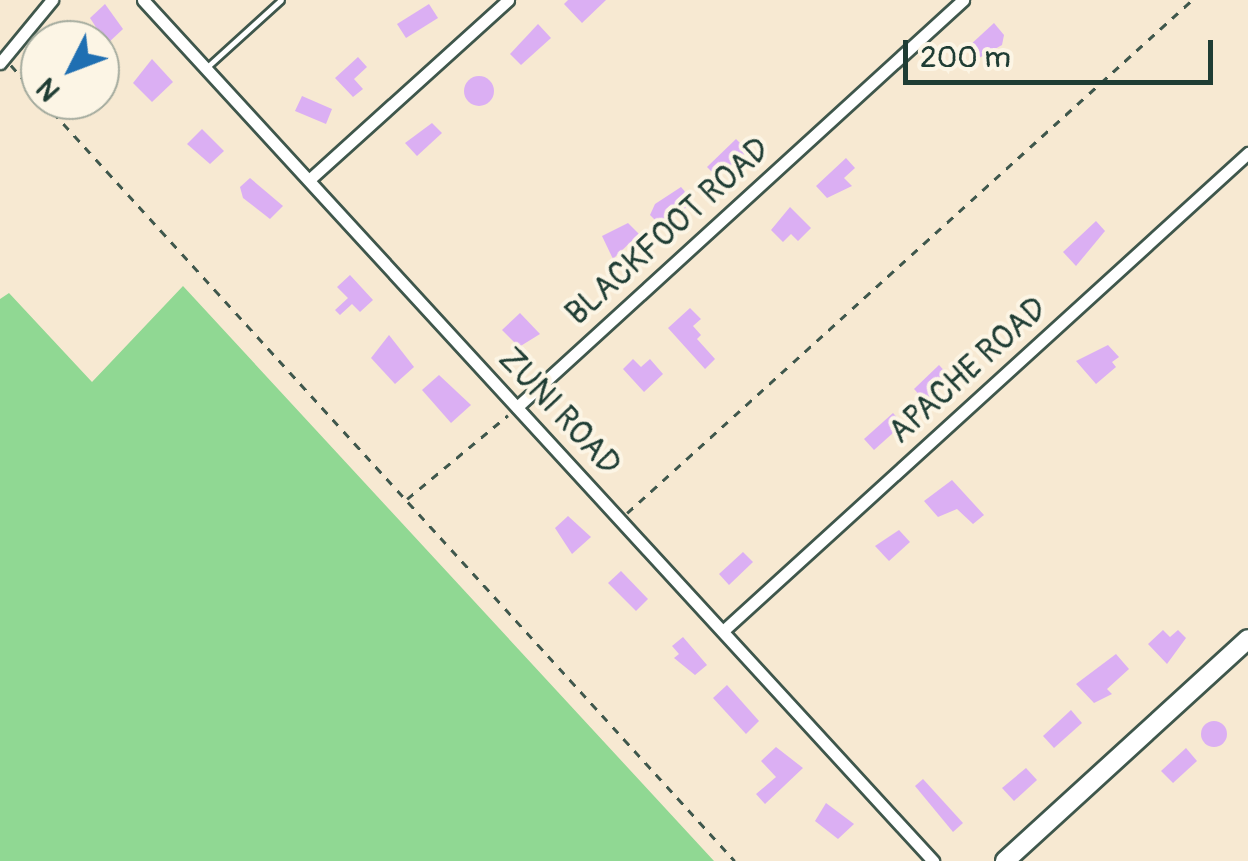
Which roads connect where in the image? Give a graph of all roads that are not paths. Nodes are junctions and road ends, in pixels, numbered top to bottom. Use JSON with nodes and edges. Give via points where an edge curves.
{"nodes":[{"id":1,"x":52,"y":0,"type":"edge"},
{"id":2,"x":143,"y":0,"type":"edge"},
{"id":3,"x":282,"y":0,"type":"edge"},
{"id":4,"x":508,"y":0,"type":"edge"},
{"id":5,"x":963,"y":0,"type":"edge"},
{"id":6,"x":1,"y":58,"type":"edge"},
{"id":7,"x":206,"y":68,"type":"junction"},
{"id":8,"x":1248,"y":153,"type":"edge"},
{"id":9,"x":310,"y":179,"type":"junction"},
{"id":10,"x":517,"y":408,"type":"junction"},
{"id":11,"x":724,"y":630,"type":"junction"},
{"id":12,"x":1248,"y":639,"type":"edge"},
{"id":13,"x":933,"y":861,"type":"edge"},
{"id":14,"x":1005,"y":861,"type":"edge"}],
"edges":[{"from":1,"to":6,"type":"street"},
{"from":2,"to":7,"type":"street","name":"ZUNI ROAD"},
{"from":3,"to":7,"type":"lane"},
{"from":4,"to":9,"type":"street"},
{"from":5,"to":10,"type":"street","name":"BLACKFOOT ROAD"},
{"from":7,"to":9,"type":"street","name":"ZUNI ROAD"},
{"from":8,"to":11,"type":"street","name":"APACHE ROAD"},
{"from":9,"to":10,"type":"street","name":"ZUNI ROAD"},
{"from":10,"to":11,"type":"street","name":"ZUNI ROAD"},
{"from":11,"to":13,"type":"street","name":"ZUNI ROAD"},
{"from":12,"to":14,"type":"main road"}]}
